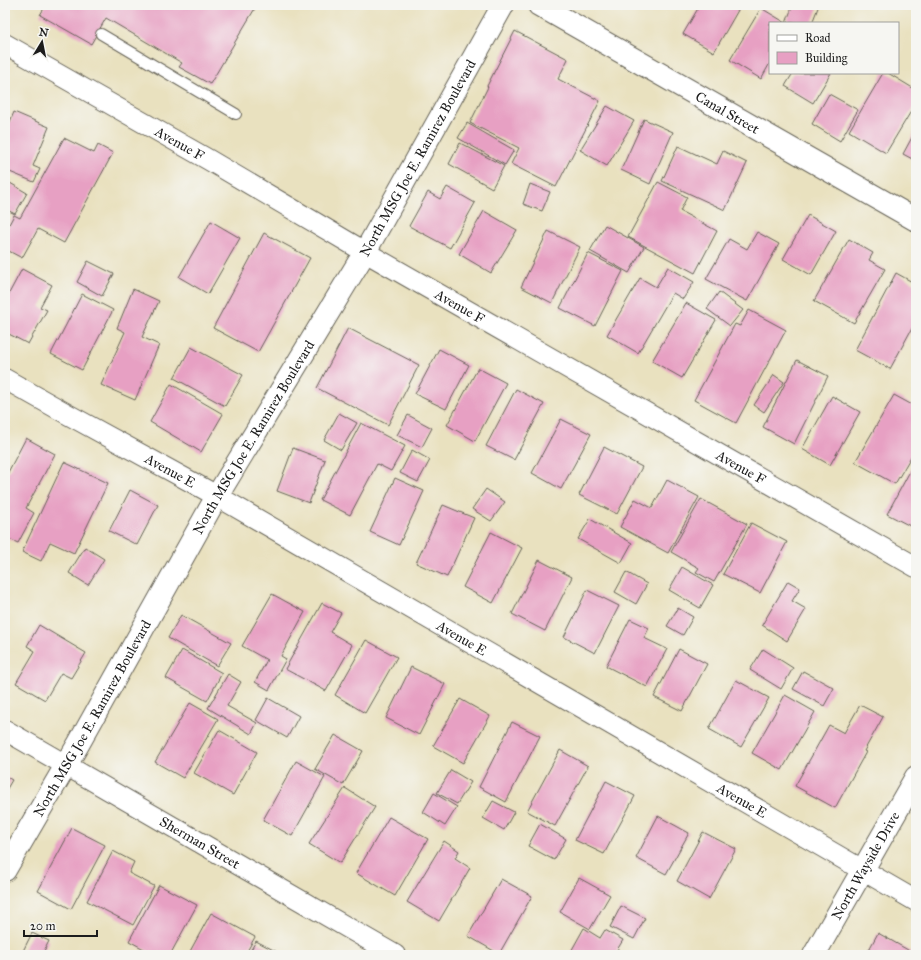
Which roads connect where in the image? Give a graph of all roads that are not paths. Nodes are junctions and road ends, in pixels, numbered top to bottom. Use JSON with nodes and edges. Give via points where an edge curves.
{"nodes":[{"id":1,"x":503,"y":5,"type":"edge"},
{"id":2,"x":539,"y":5,"type":"edge"},
{"id":3,"x":101,"y":34,"type":"dead end"},
{"id":4,"x":5,"y":44,"type":"edge"},
{"id":5,"x":236,"y":114,"type":"dead end"},
{"id":6,"x":916,"y":220,"type":"edge"},
{"id":7,"x":364,"y":252,"type":"junction"},
{"id":8,"x":5,"y":378,"type":"edge"},
{"id":9,"x":216,"y":496,"type":"junction"},
{"id":10,"x":916,"y":568,"type":"edge"},
{"id":11,"x":5,"y":730,"type":"edge"},
{"id":12,"x":67,"y":765,"type":"junction"},
{"id":13,"x":916,"y":777,"type":"edge"},
{"id":14,"x":5,"y":870,"type":"edge"},
{"id":15,"x":863,"y":871,"type":"junction"},
{"id":16,"x":916,"y":901,"type":"edge"},
{"id":17,"x":395,"y":955,"type":"edge"},
{"id":18,"x":814,"y":955,"type":"edge"}],
"edges":[{"from":1,"to":7,"type":"street","name":"North MSG Joe E. Ramirez Boulevard"},
{"from":2,"to":6,"type":"street","name":"Canal Street"},
{"from":3,"to":5,"type":"lane"},
{"from":4,"to":7,"type":"street","name":"Avenue F"},
{"from":7,"to":9,"type":"street","name":"North MSG Joe E. Ramirez Boulevard"},
{"from":7,"to":10,"type":"street","name":"Avenue F"},
{"from":8,"to":9,"type":"street","name":"Avenue E"},
{"from":9,"to":12,"type":"street","name":"North MSG Joe E. Ramirez Boulevard"},
{"from":9,"to":15,"type":"street","name":"Avenue E"},
{"from":11,"to":12,"type":"street","name":"Sherman Street"},
{"from":12,"to":14,"type":"street","name":"North MSG Joe E. Ramirez Boulevard"},
{"from":12,"to":17,"type":"street","name":"Sherman Street"},
{"from":13,"to":15,"type":"street","name":"North Wayside Drive"},
{"from":15,"to":16,"type":"street","name":"Avenue E"},
{"from":15,"to":18,"type":"street","name":"North Wayside Drive"}]}
